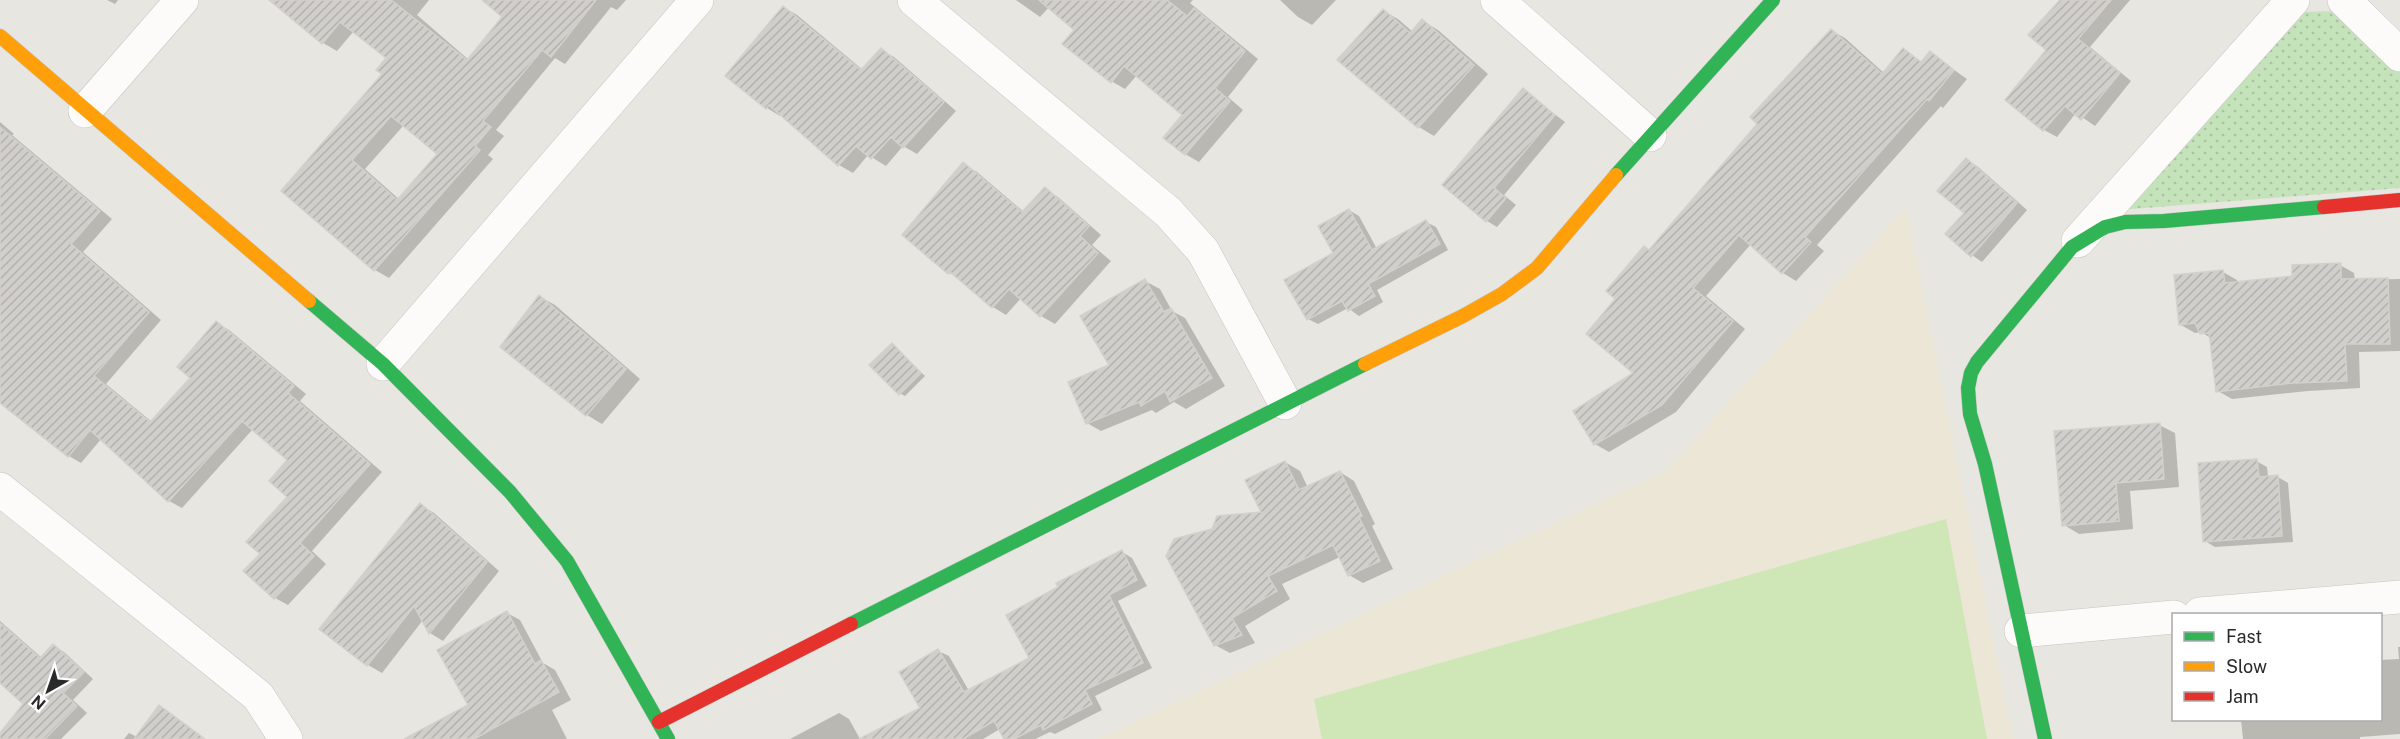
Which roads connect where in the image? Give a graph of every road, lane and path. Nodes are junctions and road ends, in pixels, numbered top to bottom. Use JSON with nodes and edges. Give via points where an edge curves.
{"nodes":[{"id":1,"x":182,"y":0,"type":"edge"},
{"id":2,"x":697,"y":0,"type":"edge"},
{"id":3,"x":914,"y":0,"type":"edge"},
{"id":4,"x":1497,"y":0,"type":"edge"},
{"id":5,"x":1773,"y":0,"type":"edge"},
{"id":6,"x":2293,"y":0,"type":"edge"},
{"id":7,"x":2344,"y":0,"type":"edge"},
{"id":8,"x":0,"y":36,"type":"edge"},
{"id":9,"x":2400,"y":55,"type":"edge"},
{"id":10,"x":85,"y":111,"type":"junction"},
{"id":11,"x":1650,"y":135,"type":"junction"},
{"id":12,"x":2400,"y":200,"type":"edge"},
{"id":13,"x":2072,"y":247,"type":"junction"},
{"id":14,"x":383,"y":364,"type":"junction"},
{"id":15,"x":1285,"y":403,"type":"junction"},
{"id":16,"x":0,"y":489,"type":"edge"},
{"id":17,"x":2400,"y":597,"type":"edge"},
{"id":18,"x":2222,"y":613,"type":"edge"},
{"id":19,"x":2172,"y":617,"type":"edge"},
{"id":20,"x":2021,"y":631,"type":"junction"},
{"id":21,"x":659,"y":722,"type":"junction"},
{"id":22,"x":286,"y":739,"type":"edge"},
{"id":23,"x":668,"y":739,"type":"edge"},
{"id":24,"x":2045,"y":739,"type":"edge"}],
"edges":[{"from":1,"to":10,"type":"street"},
{"from":2,"to":14,"type":"street"},
{"from":3,"to":15,"type":"street","via":[[1168,212],[1203,251]]},
{"from":4,"to":11,"type":"street"},
{"from":5,"to":11,"type":"street"},
{"from":6,"to":13,"type":"street"},
{"from":7,"to":9,"type":"street"},
{"from":8,"to":10,"type":"street"},
{"from":10,"to":14,"type":"street"},
{"from":11,"to":15,"type":"street","via":[[1538,268],[1463,316]]},
{"from":12,"to":13,"type":"street","via":[[2109,223]]},
{"from":13,"to":20,"type":"street","via":[[1977,362],[1968,388],[1970,414],[1985,464]]},
{"from":14,"to":21,"type":"street","via":[[510,492],[567,561]]},
{"from":15,"to":21,"type":"street"},
{"from":16,"to":22,"type":"street","via":[[258,696]]},
{"from":17,"to":18,"type":"street"},
{"from":19,"to":20,"type":"street"},
{"from":20,"to":24,"type":"street"},
{"from":21,"to":23,"type":"street"}]}
